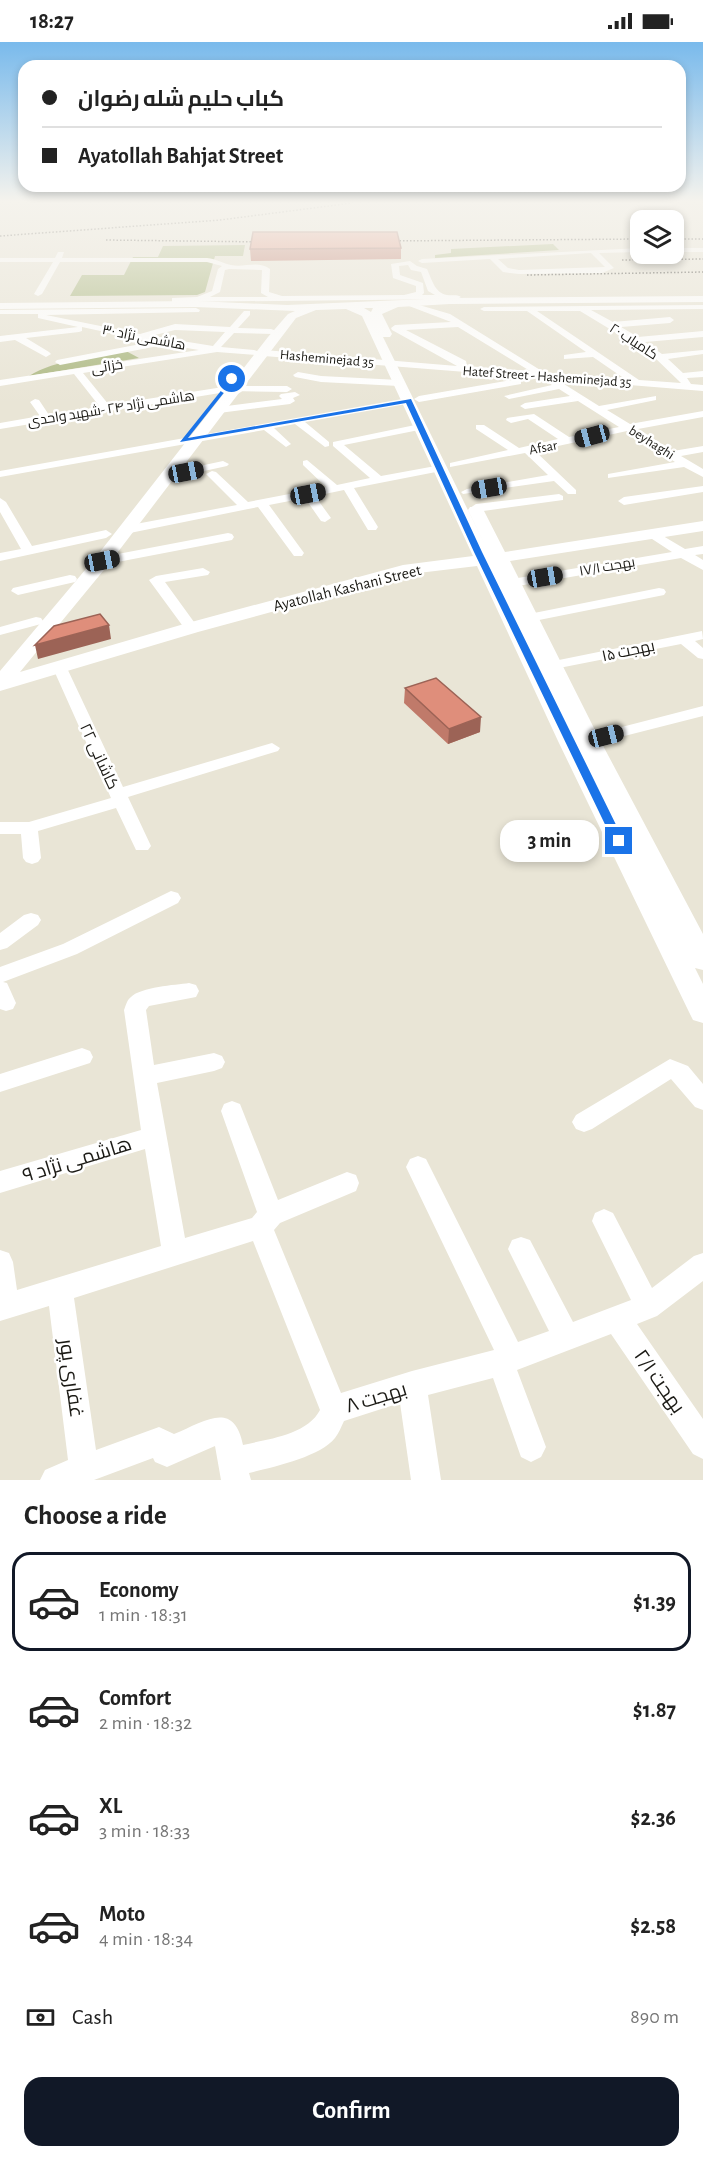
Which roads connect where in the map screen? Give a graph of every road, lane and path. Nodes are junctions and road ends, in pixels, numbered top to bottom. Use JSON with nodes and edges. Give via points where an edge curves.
{"nodes":[{"id":1,"x":52,"y":270,"type":"edge"},
{"id":2,"x":222,"y":270,"type":"edge"},
{"id":3,"x":265,"y":270,"type":"edge"},
{"id":4,"x":396,"y":270,"type":"edge"},
{"id":5,"x":420,"y":270,"type":"edge"},
{"id":6,"x":433,"y":270,"type":"edge"},
{"id":7,"x":507,"y":270,"type":"edge"},
{"id":8,"x":604,"y":270,"type":"edge"},
{"id":9,"x":38,"y":294,"type":"dead end"},
{"id":10,"x":440,"y":294,"type":"junction"},
{"id":11,"x":703,"y":294,"type":"edge"},
{"id":12,"x":457,"y":297,"type":"junction"},
{"id":13,"x":645,"y":297,"type":"junction"},
{"id":14,"x":201,"y":298,"type":"junction"},
{"id":15,"x":279,"y":298,"type":"junction"},
{"id":16,"x":703,"y":299,"type":"edge"},
{"id":17,"x":175,"y":300,"type":"junction"},
{"id":18,"x":0,"y":301,"type":"edge"},
{"id":19,"x":397,"y":301,"type":"junction"},
{"id":20,"x":497,"y":301,"type":"junction"},
{"id":21,"x":411,"y":304,"type":"junction"},
{"id":22,"x":578,"y":304,"type":"junction"},
{"id":23,"x":524,"y":305,"type":"junction"},
{"id":24,"x":0,"y":306,"type":"edge"},
{"id":25,"x":350,"y":307,"type":"junction"},
{"id":26,"x":703,"y":307,"type":"edge"},
{"id":27,"x":264,"y":308,"type":"junction"},
{"id":28,"x":320,"y":308,"type":"junction"},
{"id":29,"x":484,"y":309,"type":"dead end"},
{"id":30,"x":196,"y":310,"type":"dead end"},
{"id":31,"x":687,"y":310,"type":"dead end"},
{"id":32,"x":45,"y":311,"type":"junction"},
{"id":33,"x":0,"y":312,"type":"edge"},
{"id":34,"x":247,"y":313,"type":"dead end"},
{"id":35,"x":286,"y":316,"type":"junction"},
{"id":36,"x":447,"y":316,"type":"junction"},
{"id":37,"x":703,"y":318,"type":"edge"},
{"id":38,"x":670,"y":320,"type":"dead end"},
{"id":39,"x":385,"y":324,"type":"junction"},
{"id":40,"x":459,"y":324,"type":"junction"},
{"id":41,"x":611,"y":325,"type":"junction"},
{"id":42,"x":137,"y":326,"type":"junction"},
{"id":43,"x":92,"y":327,"type":"junction"},
{"id":44,"x":233,"y":330,"type":"junction"},
{"id":45,"x":271,"y":332,"type":"junction"},
{"id":46,"x":51,"y":333,"type":"junction"},
{"id":47,"x":703,"y":334,"type":"edge"},
{"id":48,"x":17,"y":337,"type":"junction"},
{"id":49,"x":0,"y":339,"type":"edge"},
{"id":50,"x":635,"y":340,"type":"junction"},
{"id":51,"x":68,"y":341,"type":"dead end"},
{"id":52,"x":163,"y":342,"type":"junction"},
{"id":53,"x":214,"y":350,"type":"junction"},
{"id":54,"x":701,"y":352,"type":"dead end"},
{"id":55,"x":259,"y":353,"type":"junction"},
{"id":56,"x":46,"y":354,"type":"dead end"},
{"id":57,"x":593,"y":354,"type":"junction"},
{"id":58,"x":567,"y":357,"type":"dead end"},
{"id":59,"x":660,"y":357,"type":"junction"},
{"id":60,"x":60,"y":362,"type":"dead end"},
{"id":61,"x":461,"y":369,"type":"junction"},
{"id":62,"x":397,"y":370,"type":"junction"},
{"id":63,"x":76,"y":371,"type":"junction"},
{"id":64,"x":703,"y":374,"type":"edge"},
{"id":65,"x":298,"y":375,"type":"dead end"},
{"id":66,"x":543,"y":375,"type":"junction"},
{"id":67,"x":682,"y":376,"type":"junction"},
{"id":68,"x":518,"y":382,"type":"dead end"},
{"id":69,"x":0,"y":383,"type":"edge"},
{"id":70,"x":636,"y":383,"type":"junction"},
{"id":71,"x":560,"y":386,"type":"junction"},
{"id":72,"x":688,"y":387,"type":"junction"},
{"id":73,"x":703,"y":388,"type":"edge"},
{"id":74,"x":229,"y":390,"type":"junction"},
{"id":75,"x":509,"y":396,"type":"dead end"},
{"id":76,"x":648,"y":396,"type":"dead end"},
{"id":77,"x":579,"y":398,"type":"junction"},
{"id":78,"x":35,"y":402,"type":"dead end"},
{"id":79,"x":525,"y":406,"type":"dead end"},
{"id":80,"x":594,"y":407,"type":"junction"},
{"id":81,"x":11,"y":409,"type":"dead end"},
{"id":82,"x":108,"y":409,"type":"junction"},
{"id":83,"x":219,"y":410,"type":"junction"},
{"id":84,"x":95,"y":411,"type":"junction"},
{"id":85,"x":416,"y":411,"type":"junction"},
{"id":86,"x":703,"y":414,"type":"edge"},
{"id":87,"x":46,"y":418,"type":"junction"},
{"id":88,"x":297,"y":420,"type":"junction"},
{"id":89,"x":511,"y":420,"type":"dead end"},
{"id":90,"x":20,"y":423,"type":"junction"},
{"id":91,"x":104,"y":424,"type":"dead end"},
{"id":92,"x":0,"y":426,"type":"edge"},
{"id":93,"x":266,"y":426,"type":"junction"},
{"id":94,"x":626,"y":426,"type":"junction"},
{"id":95,"x":480,"y":427,"type":"dead end"},
{"id":96,"x":189,"y":439,"type":"junction"},
{"id":97,"x":338,"y":441,"type":"junction"},
{"id":98,"x":569,"y":442,"type":"junction"},
{"id":99,"x":286,"y":444,"type":"dead end"},
{"id":100,"x":703,"y":449,"type":"edge"},
{"id":101,"x":51,"y":450,"type":"dead end"},
{"id":102,"x":523,"y":451,"type":"junction"},
{"id":103,"x":672,"y":454,"type":"junction"},
{"id":104,"x":307,"y":463,"type":"dead end"},
{"id":105,"x":686,"y":463,"type":"junction"},
{"id":106,"x":55,"y":464,"type":"junction"},
{"id":107,"x":223,"y":464,"type":"dead end"},
{"id":108,"x":447,"y":466,"type":"junction"},
{"id":109,"x":0,"y":474,"type":"edge"},
{"id":110,"x":212,"y":474,"type":"dead end"},
{"id":111,"x":703,"y":474,"type":"edge"},
{"id":112,"x":167,"y":476,"type":"junction"},
{"id":113,"x":612,"y":476,"type":"dead end"},
{"id":114,"x":556,"y":477,"type":"junction"},
{"id":115,"x":57,"y":480,"type":"dead end"},
{"id":116,"x":379,"y":480,"type":"junction"},
{"id":117,"x":341,"y":488,"type":"junction"},
{"id":118,"x":703,"y":489,"type":"edge"},
{"id":119,"x":572,"y":492,"type":"dead end"},
{"id":120,"x":308,"y":494,"type":"junction"},
{"id":121,"x":559,"y":498,"type":"dead end"},
{"id":122,"x":624,"y":501,"type":"dead end"},
{"id":123,"x":261,"y":503,"type":"junction"},
{"id":124,"x":1,"y":505,"type":"edge"},
{"id":125,"x":245,"y":506,"type":"junction"},
{"id":126,"x":469,"y":507,"type":"junction"},
{"id":127,"x":325,"y":518,"type":"dead end"},
{"id":128,"x":703,"y":520,"type":"edge"},
{"id":129,"x":703,"y":526,"type":"edge"},
{"id":130,"x":372,"y":527,"type":"dead end"},
{"id":131,"x":125,"y":530,"type":"junction"},
{"id":132,"x":105,"y":534,"type":"junction"},
{"id":133,"x":653,"y":534,"type":"junction"},
{"id":134,"x":228,"y":537,"type":"dead end"},
{"id":135,"x":553,"y":550,"type":"junction"},
{"id":136,"x":703,"y":550,"type":"edge"},
{"id":137,"x":28,"y":551,"type":"junction"},
{"id":138,"x":478,"y":552,"type":"junction"},
{"id":139,"x":298,"y":553,"type":"dead end"},
{"id":140,"x":681,"y":553,"type":"junction"},
{"id":141,"x":0,"y":556,"type":"edge"},
{"id":142,"x":102,"y":561,"type":"junction"},
{"id":143,"x":413,"y":564,"type":"junction"},
{"id":144,"x":703,"y":566,"type":"edge"},
{"id":145,"x":203,"y":572,"type":"dead end"},
{"id":146,"x":70,"y":579,"type":"junction"},
{"id":147,"x":505,"y":582,"type":"junction"},
{"id":148,"x":18,"y":591,"type":"dead end"},
{"id":149,"x":659,"y":592,"type":"dead end"},
{"id":150,"x":530,"y":618,"type":"junction"},
{"id":151,"x":36,"y":621,"type":"junction"},
{"id":152,"x":187,"y":622,"type":"junction"},
{"id":153,"x":0,"y":631,"type":"edge"},
{"id":154,"x":702,"y":635,"type":"edge"},
{"id":155,"x":684,"y":639,"type":"junction"},
{"id":156,"x":703,"y":655,"type":"edge"},
{"id":157,"x":554,"y":666,"type":"junction"},
{"id":158,"x":20,"y":668,"type":"edge"},
{"id":159,"x":703,"y":711,"type":"edge"},
{"id":160,"x":590,"y":740,"type":"junction"},
{"id":161,"x":272,"y":748,"type":"dead end"},
{"id":162,"x":119,"y":798,"type":"junction"},
{"id":163,"x":0,"y":828,"type":"edge"},
{"id":164,"x":29,"y":828,"type":"junction"},
{"id":165,"x":142,"y":846,"type":"dead end"},
{"id":166,"x":32,"y":858,"type":"dead end"},
{"id":167,"x":171,"y":898,"type":"dead end"},
{"id":168,"x":31,"y":920,"type":"dead end"},
{"id":169,"x":697,"y":933,"type":"edge"},
{"id":170,"x":0,"y":943,"type":"edge"},
{"id":171,"x":703,"y":960,"type":"edge"},
{"id":172,"x":0,"y":975,"type":"edge"},
{"id":173,"x":189,"y":991,"type":"dead end"},
{"id":174,"x":703,"y":1012,"type":"edge"},
{"id":175,"x":82,"y":1057,"type":"dead end"},
{"id":176,"x":214,"y":1062,"type":"dead end"},
{"id":177,"x":145,"y":1076,"type":"junction"},
{"id":178,"x":0,"y":1083,"type":"edge"},
{"id":179,"x":703,"y":1100,"type":"edge"},
{"id":180,"x":232,"y":1111,"type":"dead end"},
{"id":181,"x":584,"y":1122,"type":"dead end"},
{"id":182,"x":154,"y":1136,"type":"junction"},
{"id":183,"x":418,"y":1167,"type":"dead end"},
{"id":184,"x":0,"y":1182,"type":"edge"},
{"id":185,"x":347,"y":1183,"type":"dead end"},
{"id":186,"x":265,"y":1221,"type":"junction"},
{"id":187,"x":604,"y":1221,"type":"dead end"},
{"id":188,"x":521,"y":1248,"type":"dead end"},
{"id":189,"x":175,"y":1253,"type":"junction"},
{"id":190,"x":0,"y":1262,"type":"edge"},
{"id":191,"x":703,"y":1265,"type":"edge"},
{"id":192,"x":60,"y":1289,"type":"junction"},
{"id":193,"x":3,"y":1307,"type":"edge"},
{"id":194,"x":648,"y":1307,"type":"junction"},
{"id":195,"x":616,"y":1318,"type":"junction"},
{"id":196,"x":567,"y":1338,"type":"junction"},
{"id":197,"x":506,"y":1360,"type":"junction"},
{"id":198,"x":412,"y":1385,"type":"junction"},
{"id":199,"x":334,"y":1410,"type":"junction"},
{"id":200,"x":703,"y":1444,"type":"edge"},
{"id":201,"x":531,"y":1447,"type":"dead end"},
{"id":202,"x":84,"y":1468,"type":"junction"},
{"id":203,"x":234,"y":1471,"type":"edge"},
{"id":204,"x":55,"y":1480,"type":"edge"},
{"id":205,"x":426,"y":1480,"type":"edge"}],
"edges":[{"from":1,"to":9,"type":"street"},
{"from":2,"to":14,"type":"street","via":[[223,279],[216,292]]},
{"from":3,"to":15,"type":"street","via":[[265,293]]},
{"from":4,"to":19,"type":"street","via":[[396,276],[420,285],[422,292]]},
{"from":5,"to":10,"type":"street","via":[[432,291]]},
{"from":6,"to":10,"type":"street"},
{"from":7,"to":8,"type":"street"},
{"from":10,"to":12,"type":"street"},
{"from":11,"to":13,"type":"main road"},
{"from":12,"to":13,"type":"main road"},
{"from":12,"to":17,"type":"main road","via":[[287,304]]},
{"from":12,"to":19,"type":"street"},
{"from":13,"to":16,"type":"main road"},
{"from":13,"to":22,"type":"main road"},
{"from":14,"to":15,"type":"street"},
{"from":14,"to":17,"type":"street"},
{"from":15,"to":19,"type":"street"},
{"from":17,"to":18,"type":"main road"},
{"from":19,"to":21,"type":"main road"},
{"from":19,"to":25,"type":"main road"},
{"from":19,"to":39,"type":"main road","via":[[378,310]]},
{"from":20,"to":21,"type":"main road"},
{"from":20,"to":23,"type":"main road"},
{"from":20,"to":36,"type":"street","via":[[451,306],[443,310]]},
{"from":21,"to":36,"type":"street","name":"beyhaghi"},
{"from":22,"to":23,"type":"main road"},
{"from":22,"to":26,"type":"street"},
{"from":22,"to":41,"type":"street","name":"کامیاب ۲۰"},
{"from":23,"to":29,"type":"street"},
{"from":23,"to":57,"type":"street"},
{"from":24,"to":27,"type":"main road","via":[[196,304]]},
{"from":25,"to":28,"type":"main road"},
{"from":25,"to":62,"type":"main road","via":[[367,315]]},
{"from":27,"to":28,"type":"main road"},
{"from":27,"to":35,"type":"main road"},
{"from":28,"to":35,"type":"main road"},
{"from":30,"to":42,"type":"street"},
{"from":31,"to":37,"type":"street"},
{"from":32,"to":33,"type":"street"},
{"from":32,"to":42,"type":"street"},
{"from":32,"to":43,"type":"street","name":"هاشمی نژاد ۳۰","via":[[41,316]]},
{"from":34,"to":44,"type":"street"},
{"from":35,"to":45,"type":"main road"},
{"from":35,"to":55,"type":"main road"},
{"from":36,"to":40,"type":"street","name":"beyhaghi"},
{"from":38,"to":41,"type":"street"},
{"from":39,"to":40,"type":"street"},
{"from":39,"to":61,"type":"street","via":[[453,357],[463,363]]},
{"from":39,"to":62,"type":"main road"},
{"from":40,"to":66,"type":"street","name":"beyhaghi"},
{"from":41,"to":50,"type":"street","name":"کامیاب ۲۰"},
{"from":42,"to":43,"type":"street","name":"هاشمی نژاد ۳۰"},
{"from":42,"to":44,"type":"street"},
{"from":42,"to":52,"type":"street","name":"هاشمی نژاد ۳۰"},
{"from":43,"to":46,"type":"street"},
{"from":44,"to":45,"type":"street"},
{"from":44,"to":53,"type":"street"},
{"from":45,"to":55,"type":"main road"},
{"from":46,"to":48,"type":"street"},
{"from":46,"to":51,"type":"street"},
{"from":47,"to":50,"type":"street"},
{"from":48,"to":49,"type":"street"},
{"from":48,"to":56,"type":"street"},
{"from":50,"to":59,"type":"street","name":"کامیاب ۲۰"},
{"from":52,"to":53,"type":"street","name":"هاشمی نژاد ۳۰"},
{"from":52,"to":60,"type":"street"},
{"from":53,"to":55,"type":"street","name":"هاشمی نژاد ۳۰"},
{"from":53,"to":63,"type":"street","name":"خزائی"},
{"from":54,"to":59,"type":"street"},
{"from":55,"to":62,"type":"street","name":"Hasheminejad 35"},
{"from":55,"to":74,"type":"main road"},
{"from":57,"to":58,"type":"street"},
{"from":57,"to":70,"type":"street"},
{"from":59,"to":67,"type":"street","name":"کامیاب ۲۰"},
{"from":61,"to":62,"type":"street","name":"Hatef Street - Hasheminejad 35"},
{"from":61,"to":66,"type":"street","name":"Hatef Street - Hasheminejad 35"},
{"from":62,"to":65,"type":"street","via":[[321,379]]},
{"from":62,"to":85,"type":"main road"},
{"from":63,"to":69,"type":"street","name":"خزائی"},
{"from":63,"to":82,"type":"street"},
{"from":64,"to":67,"type":"street"},
{"from":66,"to":70,"type":"street","name":"Hatef Street - Hasheminejad 35"},
{"from":66,"to":71,"type":"street","name":"beyhaghi"},
{"from":67,"to":72,"type":"street","name":"کامیاب ۲۰"},
{"from":68,"to":85,"type":"street"},
{"from":70,"to":72,"type":"street","name":"Hatef Street - Hasheminejad 35"},
{"from":71,"to":75,"type":"street"},
{"from":71,"to":77,"type":"street","name":"beyhaghi"},
{"from":72,"to":73,"type":"street","name":"Hatef Street - Hasheminejad 35"},
{"from":74,"to":82,"type":"street","name":"هاشمی نژاد ۲۴ -شهید واحدی"},
{"from":74,"to":83,"type":"main road"},
{"from":74,"to":83,"type":"street","name":"هاشمی نژاد ۲۴ -شهید واحدی","via":[[291,392],[284,396],[290,402]]},
{"from":74,"to":96,"type":"main road"},
{"from":76,"to":80,"type":"street"},
{"from":77,"to":79,"type":"street"},
{"from":77,"to":80,"type":"street","name":"beyhaghi"},
{"from":78,"to":87,"type":"street"},
{"from":80,"to":94,"type":"street","name":"beyhaghi"},
{"from":81,"to":90,"type":"street"},
{"from":82,"to":84,"type":"street","name":"هاشمی نژاد ۲۴ -شهید واحدی"},
{"from":83,"to":96,"type":"main road"},
{"from":84,"to":87,"type":"street","name":"هاشمی نژاد ۲۴ -شهید واحدی"},
{"from":84,"to":91,"type":"street"},
{"from":85,"to":88,"type":"street"},
{"from":85,"to":97,"type":"street"},
{"from":85,"to":108,"type":"main road"},
{"from":85,"to":108,"type":"main road"},
{"from":86,"to":94,"type":"street","name":"Afsar"},
{"from":87,"to":90,"type":"street","name":"هاشمی نژاد ۲۴ -شهید واحدی"},
{"from":88,"to":93,"type":"street"},
{"from":88,"to":97,"type":"street"},
{"from":89,"to":98,"type":"street","via":[[530,416]]},
{"from":90,"to":92,"type":"street","name":"هاشمی نژاد ۲۴ -شهید واحدی"},
{"from":93,"to":96,"type":"street"},
{"from":93,"to":99,"type":"street"},
{"from":94,"to":98,"type":"street","name":"Afsar"},
{"from":94,"to":103,"type":"street","name":"beyhaghi"},
{"from":95,"to":102,"type":"street"},
{"from":96,"to":106,"type":"street","via":[[114,449]]},
{"from":96,"to":112,"type":"main road"},
{"from":96,"to":132,"type":"main road"},
{"from":97,"to":116,"type":"street"},
{"from":98,"to":102,"type":"street","name":"Afsar"},
{"from":100,"to":103,"type":"street"},
{"from":101,"to":106,"type":"street"},
{"from":102,"to":108,"type":"street","name":"Afsar"},
{"from":102,"to":114,"type":"street"},
{"from":103,"to":105,"type":"street","name":"beyhaghi"},
{"from":104,"to":117,"type":"street"},
{"from":105,"to":111,"type":"street","name":"beyhaghi"},
{"from":105,"to":113,"type":"street"},
{"from":106,"to":109,"type":"street"},
{"from":106,"to":115,"type":"street"},
{"from":107,"to":112,"type":"street"},
{"from":108,"to":116,"type":"street","name":"Afsar"},
{"from":108,"to":126,"type":"main road"},
{"from":108,"to":126,"type":"main road"},
{"from":110,"to":125,"type":"street"},
{"from":112,"to":131,"type":"main road"},
{"from":114,"to":119,"type":"street"},
{"from":114,"to":126,"type":"street"},
{"from":116,"to":117,"type":"street","name":"Afsar"},
{"from":117,"to":120,"type":"street","name":"Afsar"},
{"from":117,"to":130,"type":"street"},
{"from":118,"to":122,"type":"street"},
{"from":120,"to":123,"type":"street","name":"Afsar"},
{"from":120,"to":127,"type":"street"},
{"from":121,"to":126,"type":"street"},
{"from":123,"to":125,"type":"street","name":"Afsar"},
{"from":123,"to":139,"type":"street"},
{"from":124,"to":137,"type":"street"},
{"from":125,"to":131,"type":"street","name":"Afsar"},
{"from":126,"to":138,"type":"main road"},
{"from":128,"to":138,"type":"main road","name":"Ayatollah Kashani Street"},
{"from":129,"to":133,"type":"main road","name":"Ayatollah Kashani Street"},
{"from":131,"to":142,"type":"main road"},
{"from":132,"to":137,"type":"street"},
{"from":132,"to":146,"type":"main road"},
{"from":133,"to":135,"type":"main road","name":"Ayatollah Kashani Street"},
{"from":133,"to":140,"type":"street"},
{"from":134,"to":142,"type":"street"},
{"from":135,"to":138,"type":"main road","name":"Ayatollah Kashani Street"},
{"from":135,"to":147,"type":"main road","via":[[528,562]]},
{"from":136,"to":140,"type":"street","name":"بهجت ۱۷/۱"},
{"from":137,"to":141,"type":"street"},
{"from":138,"to":143,"type":"main road","name":"Ayatollah Kashani Street"},
{"from":138,"to":143,"type":"main road"},
{"from":138,"to":147,"type":"main road"},
{"from":140,"to":144,"type":"street"},
{"from":140,"to":147,"type":"street","name":"بهجت ۱۷/۱"},
{"from":142,"to":158,"type":"main road"},
{"from":143,"to":147,"type":"main road"},
{"from":143,"to":152,"type":"main road","name":"Ayatollah Kashani Street"},
{"from":143,"to":158,"type":"main road","name":"Ayatollah Kashani Street"},
{"from":145,"to":152,"type":"street","via":[[156,579]]},
{"from":146,"to":148,"type":"street"},
{"from":146,"to":151,"type":"main road"},
{"from":147,"to":150,"type":"main road"},
{"from":147,"to":174,"type":"main road"},
{"from":149,"to":150,"type":"street"},
{"from":150,"to":157,"type":"main road"},
{"from":151,"to":153,"type":"street"},
{"from":151,"to":158,"type":"main road"},
{"from":152,"to":158,"type":"main road","name":"Ayatollah Kashani Street"},
{"from":154,"to":155,"type":"street","name":"بهجت ۱۵"},
{"from":155,"to":156,"type":"street"},
{"from":155,"to":157,"type":"street","name":"بهجت ۱۵"},
{"from":157,"to":160,"type":"main road"},
{"from":158,"to":162,"type":"street","name":"کاشانی ۲۲"},
{"from":159,"to":160,"type":"street"},
{"from":160,"to":169,"type":"main road"},
{"from":161,"to":162,"type":"street"},
{"from":162,"to":164,"type":"street"},
{"from":162,"to":165,"type":"street","name":"کاشانی ۲۲"},
{"from":163,"to":164,"type":"street"},
{"from":164,"to":166,"type":"street"},
{"from":167,"to":172,"type":"street","via":[[70,949]]},
{"from":168,"to":170,"type":"street"},
{"from":169,"to":171,"type":"main road"},
{"from":173,"to":177,"type":"street","via":[[137,1003]]},
{"from":175,"to":178,"type":"street"},
{"from":176,"to":177,"type":"street"},
{"from":177,"to":182,"type":"street"},
{"from":179,"to":181,"type":"street","via":[[680,1073],[670,1068]]},
{"from":180,"to":186,"type":"street"},
{"from":182,"to":184,"type":"street","name":"هاشمی نژاد ۹"},
{"from":182,"to":189,"type":"street"},
{"from":183,"to":197,"type":"street"},
{"from":185,"to":186,"type":"street"},
{"from":186,"to":189,"type":"street"},
{"from":186,"to":199,"type":"street"},
{"from":187,"to":194,"type":"street"},
{"from":188,"to":196,"type":"street"},
{"from":189,"to":192,"type":"street"},
{"from":190,"to":193,"type":"street"},
{"from":191,"to":194,"type":"street","name":"بهجت ۸"},
{"from":192,"to":193,"type":"street"},
{"from":192,"to":202,"type":"street","name":"غفاری پور"},
{"from":194,"to":195,"type":"street","name":"بهجت ۸"},
{"from":195,"to":196,"type":"street","name":"بهجت ۸"},
{"from":195,"to":200,"type":"street","name":"بهجت ۲/۱"},
{"from":196,"to":197,"type":"street","name":"بهجت ۸"},
{"from":197,"to":198,"type":"street","name":"بهجت ۸"},
{"from":197,"to":201,"type":"street"},
{"from":198,"to":199,"type":"street","name":"بهجت ۸"},
{"from":198,"to":205,"type":"street"},
{"from":199,"to":203,"type":"street","name":"بهجت ۸","via":[[326,1428],[314,1437]]},
{"from":202,"to":203,"type":"street","name":"بهجت ۸","via":[[159,1441],[167,1452],[223,1431]]},
{"from":202,"to":204,"type":"street"}]}
